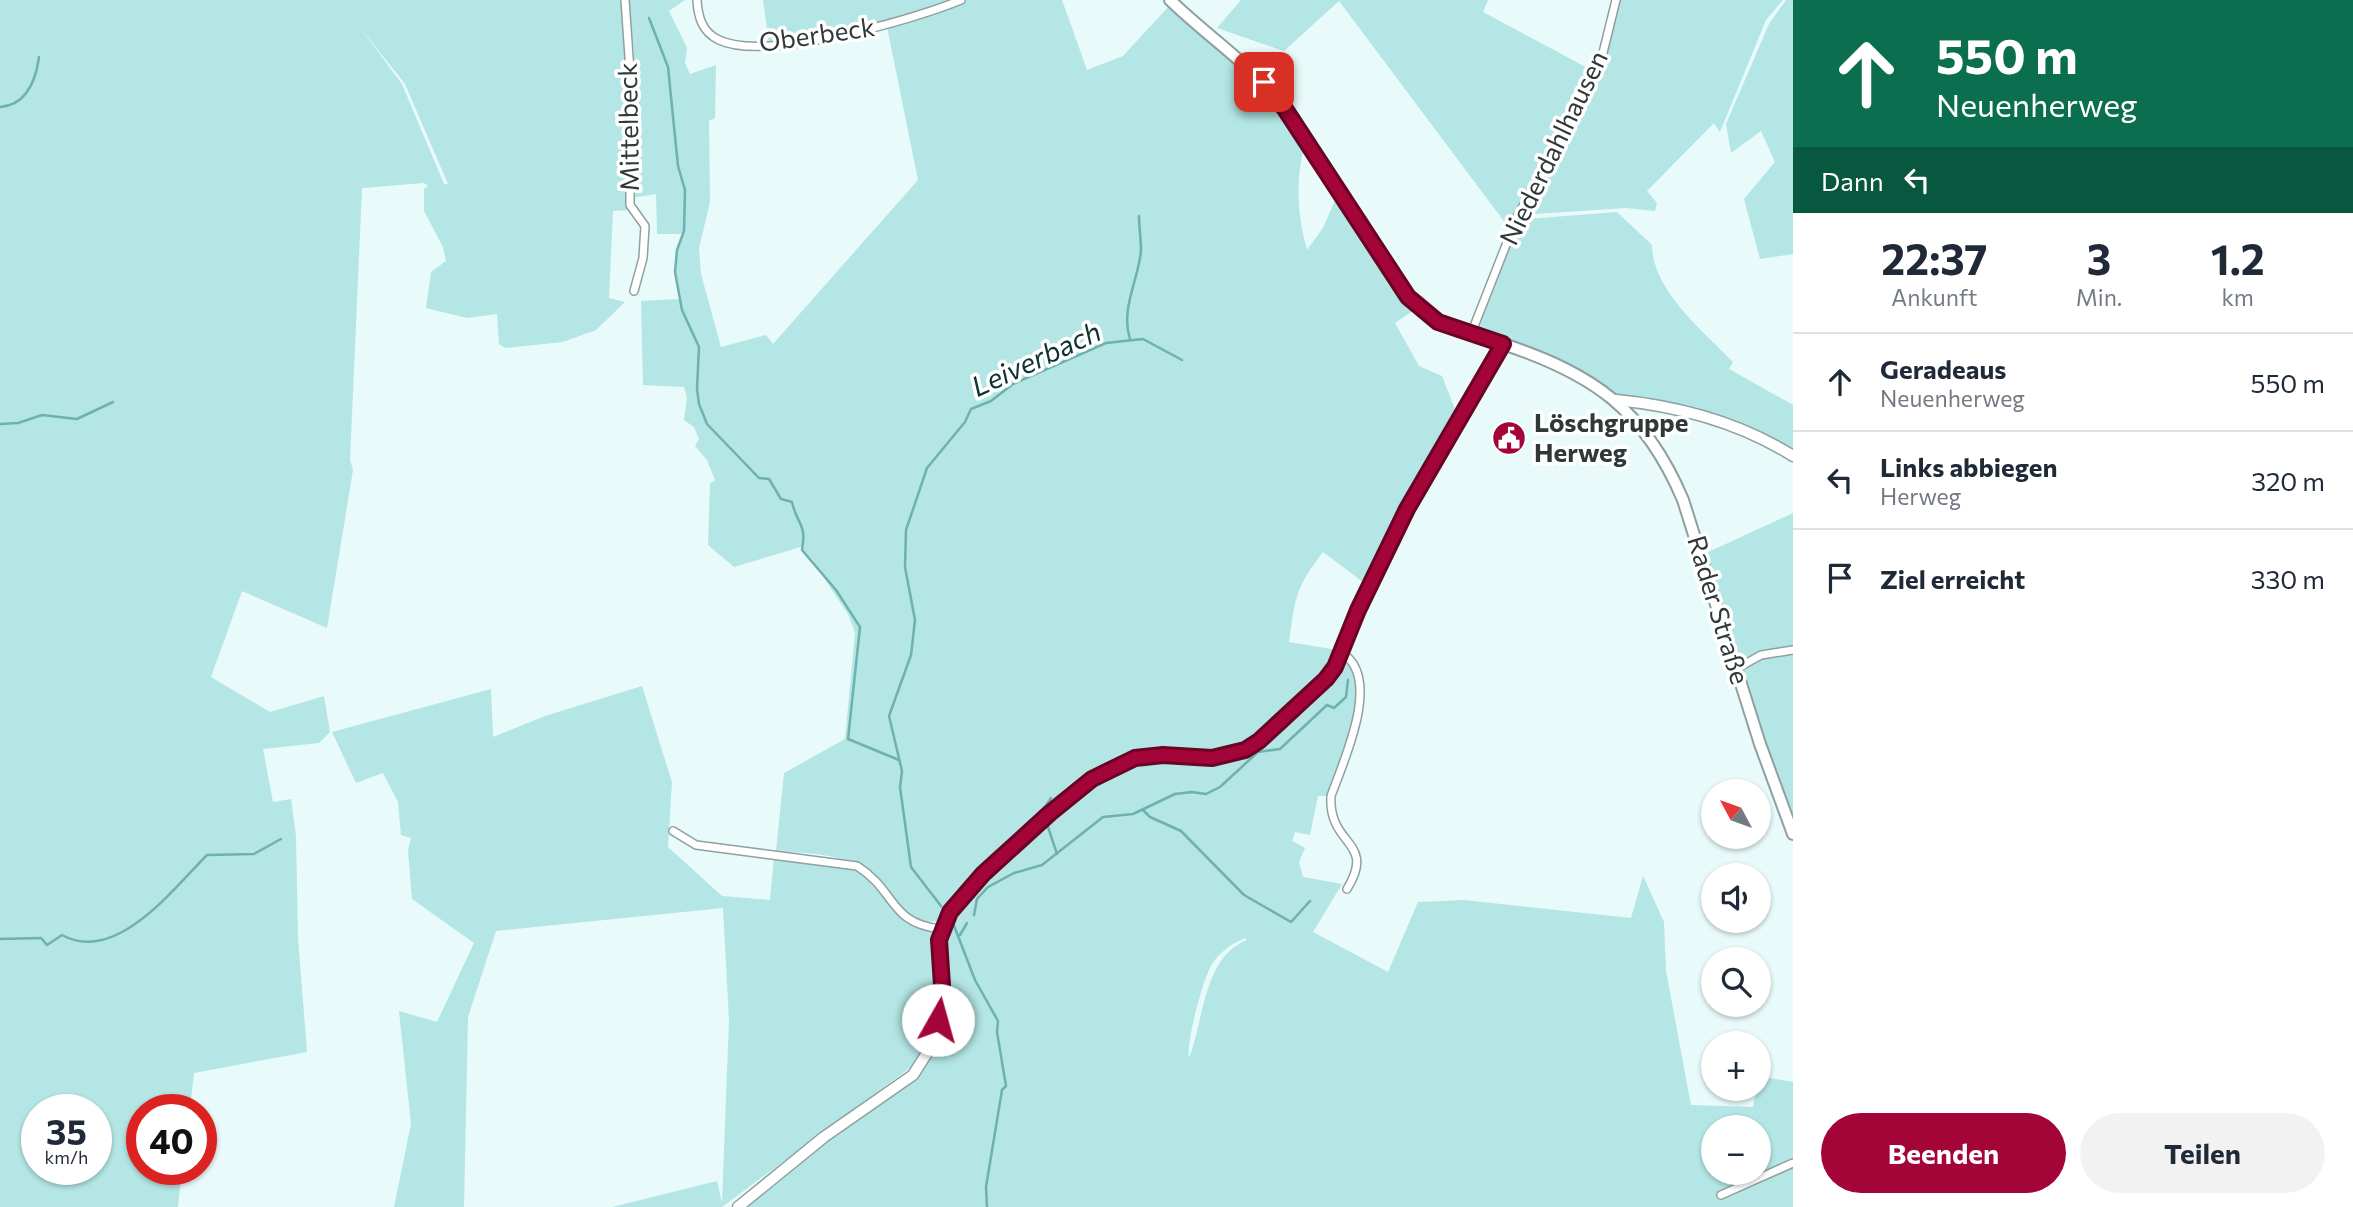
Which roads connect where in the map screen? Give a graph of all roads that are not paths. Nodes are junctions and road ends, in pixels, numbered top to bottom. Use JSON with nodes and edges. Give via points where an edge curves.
{"nodes":[{"id":1,"x":625,"y":0,"type":"edge"},
{"id":2,"x":696,"y":0,"type":"edge"},
{"id":3,"x":961,"y":0,"type":"edge"},
{"id":4,"x":1170,"y":0,"type":"edge"},
{"id":5,"x":1616,"y":0,"type":"edge"},
{"id":6,"x":634,"y":291,"type":"dead end"},
{"id":7,"x":1471,"y":334,"type":"junction"},
{"id":8,"x":1503,"y":344,"type":"junction"},
{"id":9,"x":1616,"y":400,"type":"junction"},
{"id":10,"x":1793,"y":456,"type":"edge"},
{"id":11,"x":1793,"y":650,"type":"edge"},
{"id":12,"x":1342,"y":653,"type":"junction"},
{"id":13,"x":1737,"y":668,"type":"junction"},
{"id":14,"x":673,"y":831,"type":"dead end"},
{"id":15,"x":1793,"y":835,"type":"edge"},
{"id":16,"x":1347,"y":889,"type":"dead end"},
{"id":17,"x":941,"y":929,"type":"junction"},
{"id":18,"x":1793,"y":1163,"type":"edge"},
{"id":19,"x":1721,"y":1195,"type":"dead end"},
{"id":20,"x":737,"y":1207,"type":"edge"}],
"edges":[{"from":1,"to":6,"type":"street","name":"Mittelbeck","via":[[630,205],[645,226]]},
{"from":2,"to":3,"type":"street","name":"Oberbeck","via":[[699,19],[712,36],[727,43],[769,46],[887,26]]},
{"from":4,"to":7,"type":"main road","name":"Rader Straße","via":[[1252,70],[1285,109],[1408,297],[1438,322]]},
{"from":5,"to":7,"type":"street","name":"Niederdahlhausen","via":[[1599,69],[1517,217]]},
{"from":7,"to":8,"type":"main road","name":"Rader Straße"},
{"from":8,"to":9,"type":"main road","name":"Rader Straße","via":[[1574,372]]},
{"from":8,"to":12,"type":"street","via":[[1407,509]]},
{"from":9,"to":10,"type":"street","via":[[1719,419]]},
{"from":9,"to":13,"type":"main road","name":"Rader Straße","via":[[1644,428],[1671,472]]},
{"from":11,"to":13,"type":"street","via":[[1761,655]]},
{"from":12,"to":16,"type":"street","via":[[1361,690],[1360,710],[1331,796],[1336,829],[1357,857],[1357,873]]},
{"from":12,"to":17,"type":"street","via":[[1326,679],[1245,750],[1212,758],[1147,756],[1092,779],[983,874]]},
{"from":13,"to":15,"type":"main road","name":"Rader Straße"},
{"from":14,"to":17,"type":"street","via":[[696,845],[858,866],[878,882],[906,920]]},
{"from":17,"to":20,"type":"street","via":[[941,1010],[927,1053],[913,1075],[844,1122]]},
{"from":18,"to":19,"type":"street"}]}
